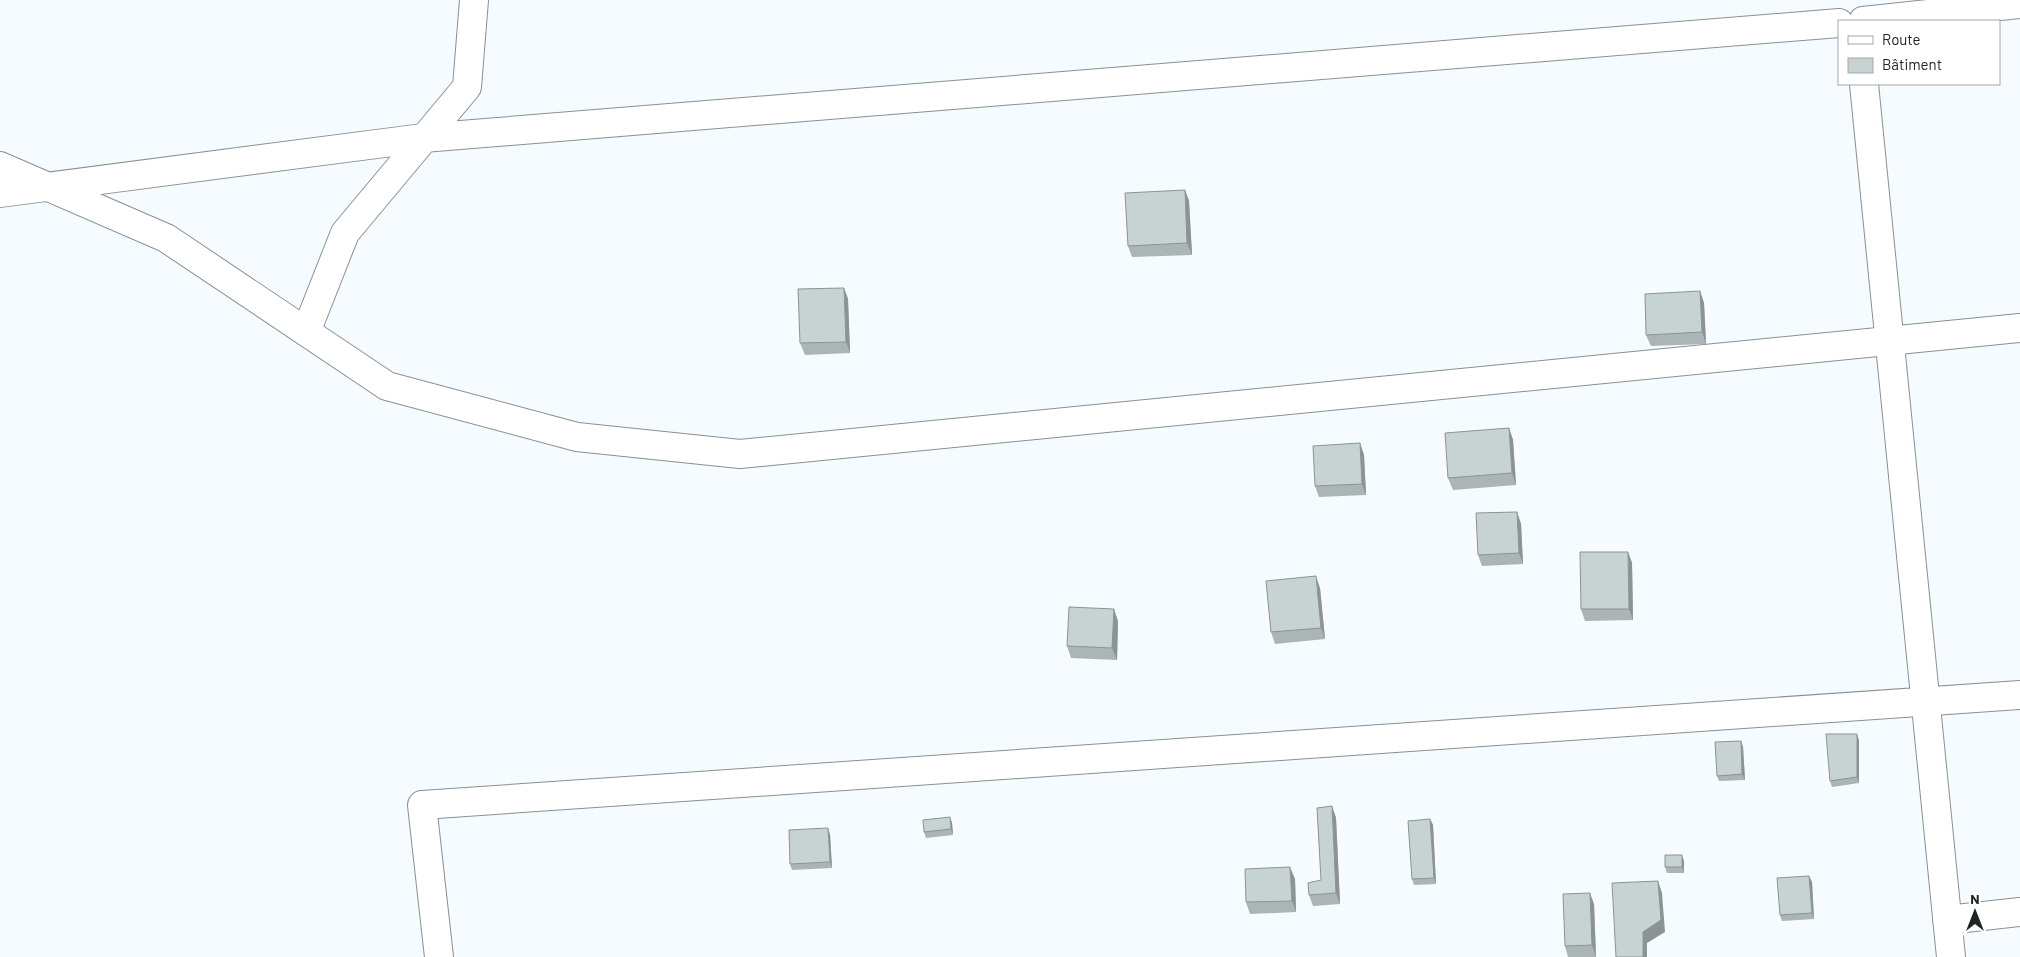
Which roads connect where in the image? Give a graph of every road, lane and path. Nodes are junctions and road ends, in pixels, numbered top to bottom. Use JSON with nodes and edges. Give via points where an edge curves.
{"nodes":[{"id":1,"x":474,"y":0,"type":"edge"},
{"id":2,"x":1856,"y":0,"type":"edge"},
{"id":3,"x":2020,"y":4,"type":"edge"},
{"id":4,"x":1858,"y":20,"type":"edge"},
{"id":5,"x":1872,"y":20,"type":"edge"},
{"id":6,"x":1838,"y":23,"type":"edge"},
{"id":7,"x":1864,"y":85,"type":"edge"},
{"id":8,"x":423,"y":138,"type":"junction"},
{"id":9,"x":0,"y":166,"type":"edge"},
{"id":10,"x":49,"y":187,"type":"junction"},
{"id":11,"x":0,"y":193,"type":"edge"},
{"id":12,"x":2020,"y":328,"type":"edge"},
{"id":13,"x":306,"y":332,"type":"junction"},
{"id":14,"x":1890,"y":341,"type":"junction"},
{"id":15,"x":2020,"y":695,"type":"edge"},
{"id":16,"x":1927,"y":702,"type":"junction"},
{"id":17,"x":2020,"y":912,"type":"edge"},
{"id":18,"x":1947,"y":920,"type":"junction"},
{"id":19,"x":439,"y":957,"type":"edge"},
{"id":20,"x":1951,"y":957,"type":"edge"}],
"edges":[{"from":1,"to":8,"type":"street","via":[[467,87]]},
{"from":2,"to":4,"type":"street"},
{"from":3,"to":5,"type":"street"},
{"from":6,"to":8,"type":"street"},
{"from":7,"to":14,"type":"street"},
{"from":8,"to":10,"type":"street"},
{"from":8,"to":13,"type":"street","via":[[345,233]]},
{"from":9,"to":10,"type":"street"},
{"from":10,"to":11,"type":"street"},
{"from":10,"to":13,"type":"street","via":[[166,238]]},
{"from":12,"to":14,"type":"street"},
{"from":13,"to":14,"type":"street","via":[[387,386],[577,437],[740,454]]},
{"from":14,"to":16,"type":"street"},
{"from":15,"to":16,"type":"street"},
{"from":16,"to":18,"type":"street"},
{"from":16,"to":19,"type":"street","via":[[422,805]]},
{"from":17,"to":18,"type":"street"},
{"from":18,"to":20,"type":"street"}]}
